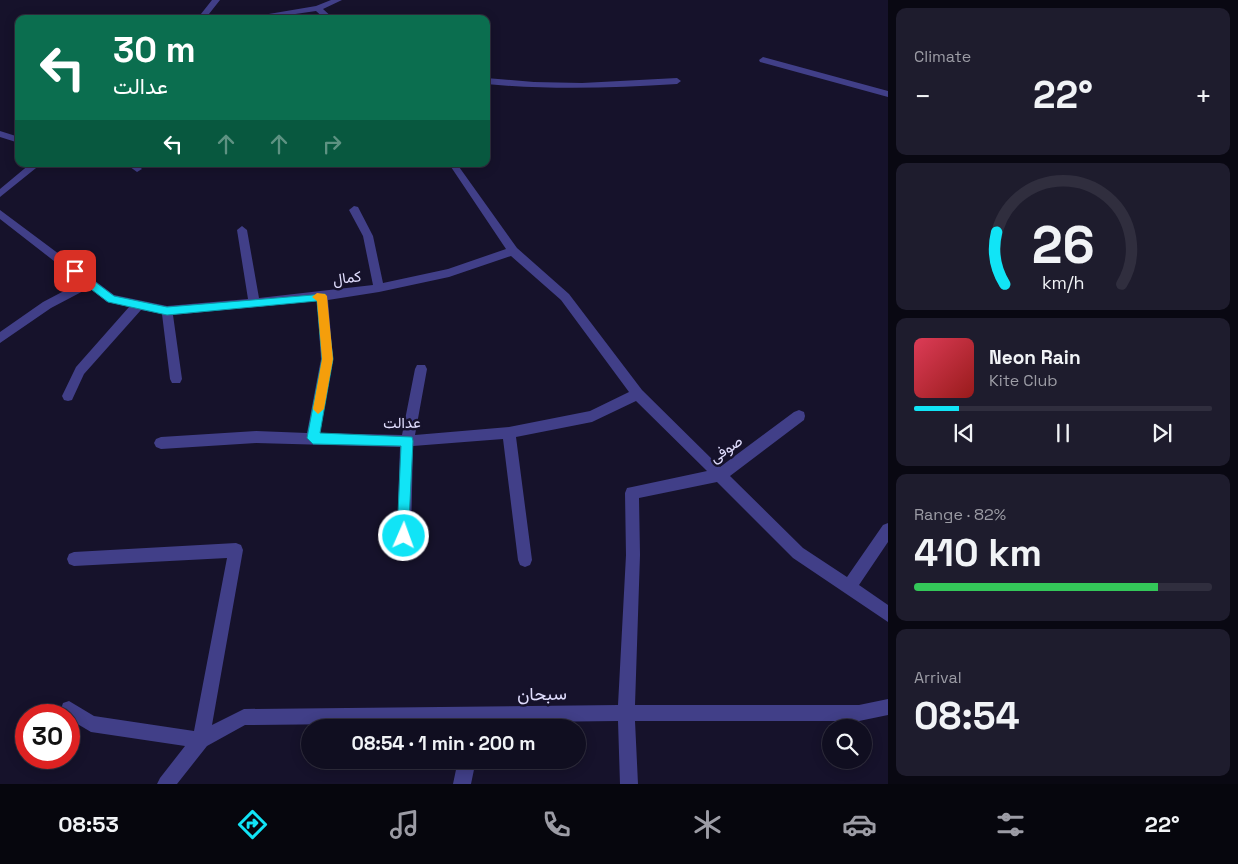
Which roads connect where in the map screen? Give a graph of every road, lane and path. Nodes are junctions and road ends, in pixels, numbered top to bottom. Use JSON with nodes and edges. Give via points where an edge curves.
{"nodes":[{"id":1,"x":216,"y":0,"type":"edge"},
{"id":2,"x":338,"y":0,"type":"edge"},
{"id":3,"x":318,"y":8,"type":"junction"},
{"id":4,"x":204,"y":15,"type":"edge"},
{"id":5,"x":275,"y":15,"type":"edge"},
{"id":6,"x":326,"y":15,"type":"edge"},
{"id":7,"x":763,"y":60,"type":"dead end"},
{"id":8,"x":677,"y":81,"type":"dead end"},
{"id":9,"x":490,"y":82,"type":"edge"},
{"id":10,"x":888,"y":94,"type":"edge"},
{"id":11,"x":0,"y":134,"type":"edge"},
{"id":12,"x":15,"y":139,"type":"edge"},
{"id":13,"x":32,"y":167,"type":"edge"},
{"id":14,"x":454,"y":167,"type":"edge"},
{"id":15,"x":0,"y":194,"type":"edge"},
{"id":16,"x":354,"y":210,"type":"dead end"},
{"id":17,"x":0,"y":214,"type":"edge"},
{"id":18,"x":242,"y":230,"type":"dead end"},
{"id":19,"x":513,"y":251,"type":"junction"},
{"id":20,"x":90,"y":283,"type":"junction"},
{"id":21,"x":379,"y":288,"type":"junction"},
{"id":22,"x":322,"y":296,"type":"junction"},
{"id":23,"x":254,"y":303,"type":"junction"},
{"id":24,"x":138,"y":305,"type":"junction"},
{"id":25,"x":167,"y":311,"type":"junction"},
{"id":26,"x":0,"y":338,"type":"edge"},
{"id":27,"x":421,"y":368,"type":"dead end"},
{"id":28,"x":176,"y":379,"type":"dead end"},
{"id":29,"x":638,"y":394,"type":"junction"},
{"id":30,"x":68,"y":396,"type":"dead end"},
{"id":31,"x":799,"y":416,"type":"dead end"},
{"id":32,"x":509,"y":433,"type":"junction"},
{"id":33,"x":313,"y":438,"type":"junction"},
{"id":34,"x":407,"y":441,"type":"junction"},
{"id":35,"x":161,"y":443,"type":"dead end"},
{"id":36,"x":720,"y":475,"type":"junction"},
{"id":37,"x":888,"y":530,"type":"edge"},
{"id":38,"x":404,"y":536,"type":"dead end"},
{"id":39,"x":74,"y":559,"type":"dead end"},
{"id":40,"x":525,"y":560,"type":"dead end"},
{"id":41,"x":849,"y":587,"type":"junction"},
{"id":42,"x":888,"y":614,"type":"edge"},
{"id":43,"x":888,"y":707,"type":"edge"},
{"id":44,"x":626,"y":713,"type":"junction"},
{"id":45,"x":80,"y":716,"type":"edge"},
{"id":46,"x":359,"y":719,"type":"edge"},
{"id":47,"x":512,"y":719,"type":"edge"},
{"id":48,"x":201,"y":740,"type":"junction"},
{"id":49,"x":465,"y":769,"type":"edge"},
{"id":50,"x":166,"y":784,"type":"edge"},
{"id":51,"x":462,"y":784,"type":"edge"},
{"id":52,"x":629,"y":784,"type":"edge"}],
"edges":[{"from":1,"to":4,"type":"street"},
{"from":2,"to":3,"type":"street"},
{"from":3,"to":5,"type":"street"},
{"from":3,"to":6,"type":"street"},
{"from":7,"to":10,"type":"street"},
{"from":8,"to":9,"type":"street","via":[[571,87],[534,87]]},
{"from":11,"to":12,"type":"street"},
{"from":13,"to":15,"type":"street"},
{"from":14,"to":19,"type":"street"},
{"from":16,"to":21,"type":"street","via":[[368,236]]},
{"from":17,"to":20,"type":"street","name":"کمال"},
{"from":18,"to":23,"type":"street"},
{"from":19,"to":21,"type":"street","name":"کمال","via":[[449,273]]},
{"from":19,"to":29,"type":"street","via":[[565,297]]},
{"from":20,"to":24,"type":"street","name":"کمال","via":[[111,299]]},
{"from":20,"to":26,"type":"street","via":[[47,305]]},
{"from":21,"to":22,"type":"street","name":"کمال"},
{"from":22,"to":23,"type":"street","name":"کمال"},
{"from":22,"to":33,"type":"street","via":[[327,359]]},
{"from":23,"to":25,"type":"street","name":"کمال"},
{"from":24,"to":25,"type":"street","name":"کمال"},
{"from":24,"to":30,"type":"street","via":[[80,371]]},
{"from":25,"to":28,"type":"street"},
{"from":27,"to":34,"type":"street"},
{"from":29,"to":32,"type":"street","name":"عدالت","via":[[592,416]]},
{"from":29,"to":36,"type":"street"},
{"from":31,"to":36,"type":"street","name":"صوفی"},
{"from":32,"to":34,"type":"street","name":"عدالت"},
{"from":32,"to":40,"type":"street"},
{"from":33,"to":34,"type":"street","name":"عدالت"},
{"from":33,"to":35,"type":"street","name":"عدالت","via":[[256,437]]},
{"from":34,"to":38,"type":"street"},
{"from":36,"to":41,"type":"street","via":[[798,553]]},
{"from":36,"to":44,"type":"street","name":"صوفی","via":[[632,493],[633,555]]},
{"from":37,"to":41,"type":"street"},
{"from":39,"to":48,"type":"street","via":[[236,550]]},
{"from":41,"to":42,"type":"street"},
{"from":43,"to":44,"type":"street","name":"سبحان","via":[[859,713]]},
{"from":44,"to":47,"type":"street","name":"سبحان"},
{"from":44,"to":52,"type":"street"},
{"from":45,"to":48,"type":"street","via":[[91,724]]},
{"from":46,"to":48,"type":"street","name":"سبحان","via":[[244,717]]},
{"from":48,"to":50,"type":"street"},
{"from":49,"to":51,"type":"street"}]}
